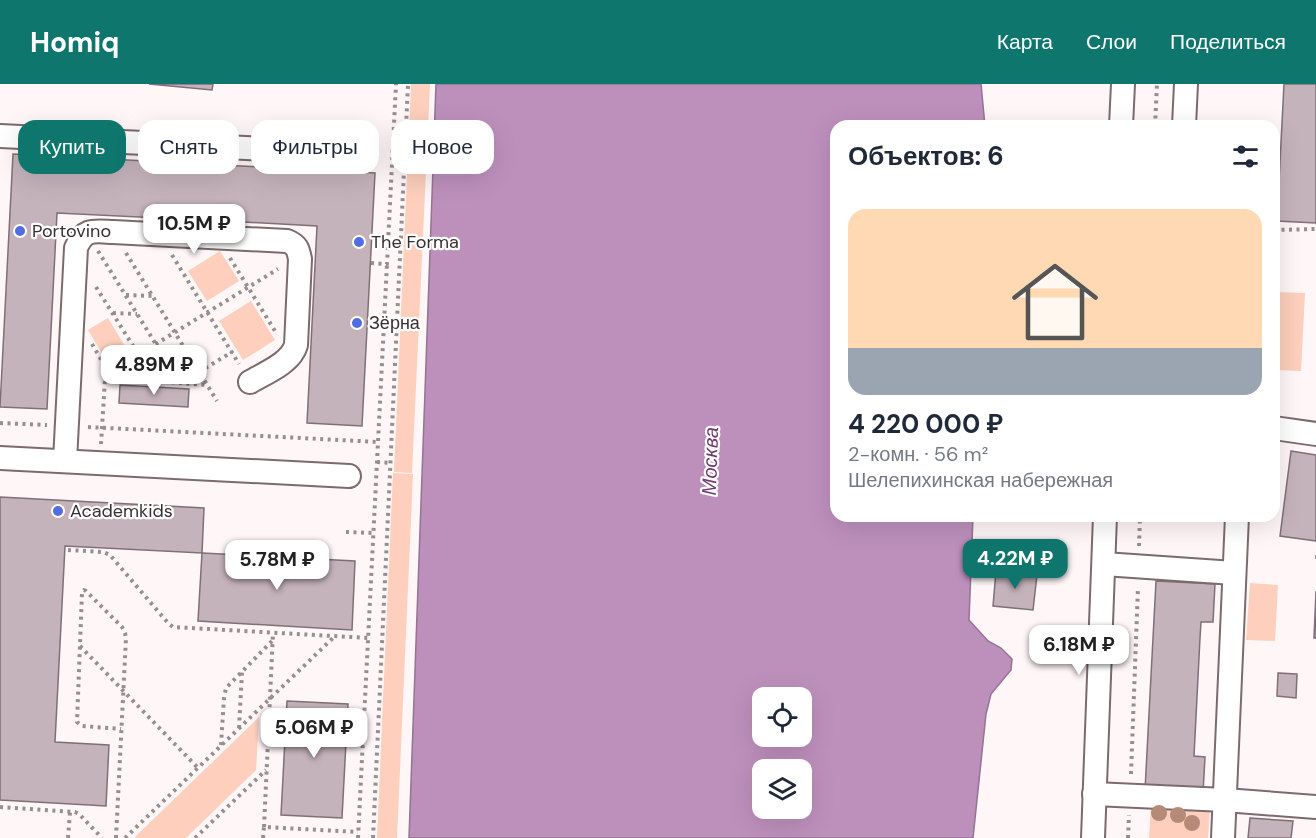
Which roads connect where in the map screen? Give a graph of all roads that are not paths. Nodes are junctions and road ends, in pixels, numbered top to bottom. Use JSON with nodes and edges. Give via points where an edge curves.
{"nodes":[{"id":1,"x":1123,"y":84,"type":"edge"},
{"id":2,"x":1186,"y":84,"type":"edge"},
{"id":3,"x":1121,"y":120,"type":"edge"},
{"id":4,"x":1184,"y":120,"type":"edge"},
{"id":5,"x":0,"y":136,"type":"edge"},
{"id":6,"x":251,"y":148,"type":"edge"},
{"id":7,"x":250,"y":382,"type":"road end"},
{"id":8,"x":1280,"y":429,"type":"edge"},
{"id":9,"x":1316,"y":434,"type":"edge"},
{"id":10,"x":0,"y":458,"type":"edge"},
{"id":11,"x":65,"y":461,"type":"junction"},
{"id":12,"x":349,"y":476,"type":"dead end"},
{"id":13,"x":1106,"y":522,"type":"edge"},
{"id":14,"x":1237,"y":522,"type":"edge"},
{"id":15,"x":1104,"y":564,"type":"junction"},
{"id":16,"x":1234,"y":573,"type":"junction"},
{"id":17,"x":1094,"y":794,"type":"junction"},
{"id":18,"x":1225,"y":800,"type":"junction"},
{"id":19,"x":1316,"y":807,"type":"edge"},
{"id":20,"x":1093,"y":838,"type":"edge"},
{"id":21,"x":1223,"y":838,"type":"edge"}],
"edges":[{"from":1,"to":3,"type":"street"},
{"from":2,"to":4,"type":"street"},
{"from":5,"to":6,"type":"street"},
{"from":7,"to":11,"type":"street","via":[[291,357],[296,345],[299,256],[293,243],[87,233],[76,248]]},
{"from":8,"to":9,"type":"street"},
{"from":10,"to":11,"type":"street"},
{"from":11,"to":12,"type":"street"},
{"from":13,"to":15,"type":"street"},
{"from":14,"to":16,"type":"street"},
{"from":15,"to":16,"type":"street"},
{"from":15,"to":17,"type":"street"},
{"from":16,"to":18,"type":"street"},
{"from":17,"to":18,"type":"street"},
{"from":17,"to":20,"type":"street"},
{"from":18,"to":19,"type":"street"},
{"from":18,"to":21,"type":"street"}]}
